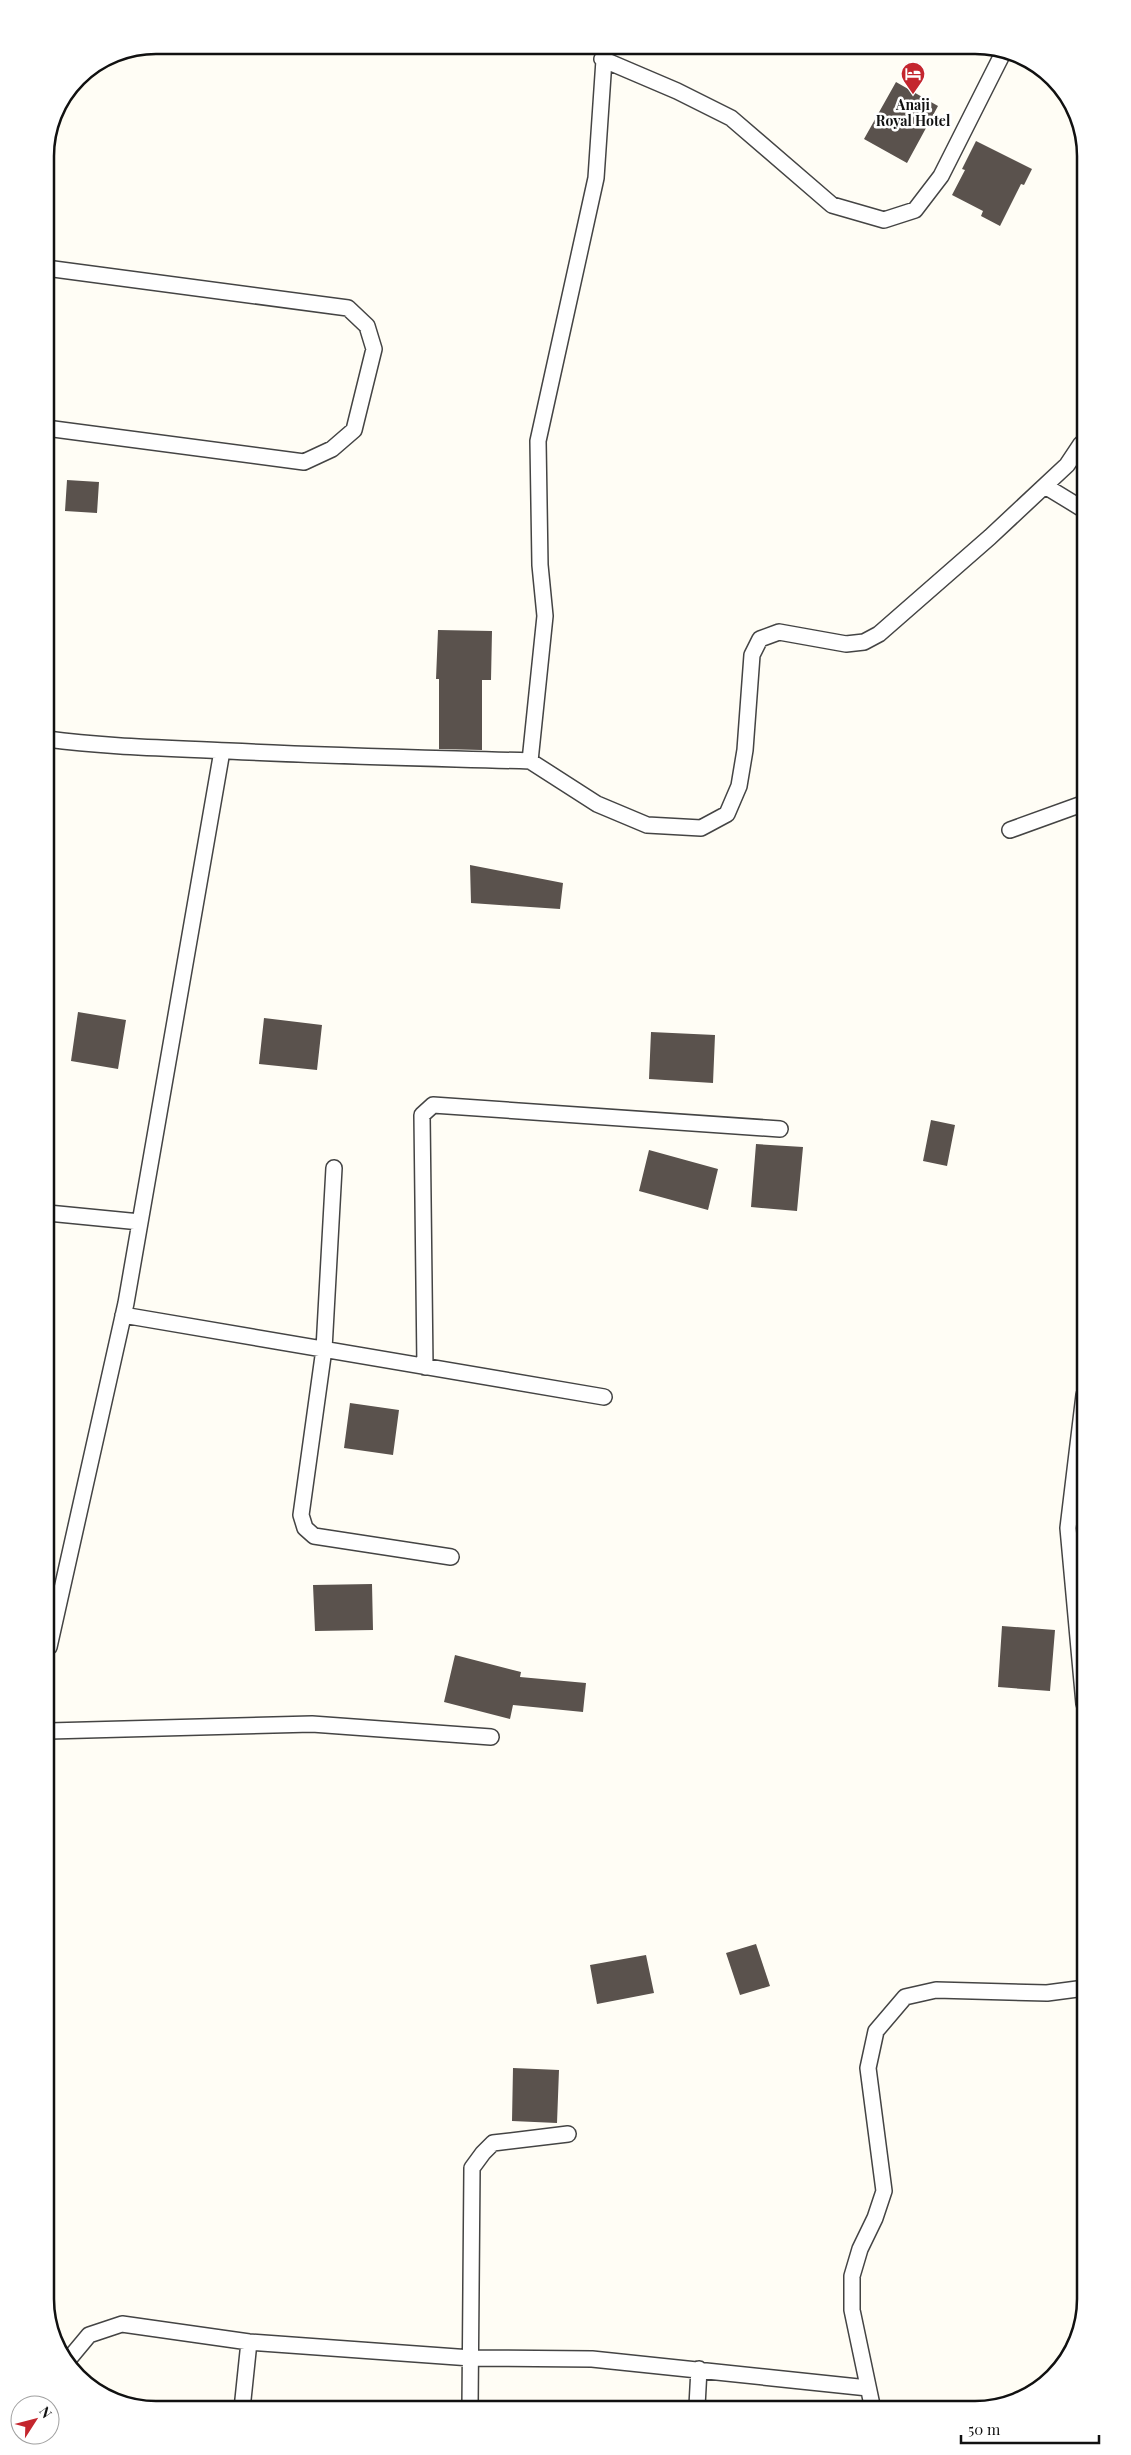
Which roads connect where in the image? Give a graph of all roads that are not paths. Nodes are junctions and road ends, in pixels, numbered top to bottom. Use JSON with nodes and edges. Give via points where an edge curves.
{"nodes":[{"id":1,"x":603,"y":54,"type":"edge"},
{"id":2,"x":607,"y":54,"type":"edge"},
{"id":3,"x":1001,"y":57,"type":"edge"},
{"id":4,"x":54,"y":269,"type":"edge"},
{"id":5,"x":54,"y":429,"type":"edge"},
{"id":6,"x":1077,"y":450,"type":"edge"},
{"id":7,"x":1045,"y":486,"type":"junction"},
{"id":8,"x":1077,"y":506,"type":"edge"},
{"id":9,"x":54,"y":740,"type":"edge"},
{"id":10,"x":222,"y":751,"type":"junction"},
{"id":11,"x":530,"y":761,"type":"junction"},
{"id":12,"x":1077,"y":806,"type":"edge"},
{"id":13,"x":1010,"y":830,"type":"dead end"},
{"id":14,"x":780,"y":1129,"type":"dead end"},
{"id":15,"x":334,"y":1168,"type":"dead end"},
{"id":16,"x":54,"y":1214,"type":"edge"},
{"id":17,"x":140,"y":1222,"type":"junction"},
{"id":18,"x":123,"y":1315,"type":"junction"},
{"id":19,"x":324,"y":1349,"type":"junction"},
{"id":20,"x":425,"y":1367,"type":"junction"},
{"id":21,"x":604,"y":1397,"type":"dead end"},
{"id":22,"x":1077,"y":1453,"type":"edge"},
{"id":23,"x":450,"y":1558,"type":"dead end"},
{"id":24,"x":54,"y":1625,"type":"edge"},
{"id":25,"x":1077,"y":1627,"type":"edge"},
{"id":26,"x":54,"y":1731,"type":"edge"},
{"id":27,"x":491,"y":1737,"type":"dead end"},
{"id":28,"x":1077,"y":1989,"type":"edge"},
{"id":29,"x":568,"y":2134,"type":"dead end"},
{"id":30,"x":249,"y":2342,"type":"junction"},
{"id":31,"x":71,"y":2355,"type":"edge"},
{"id":32,"x":471,"y":2358,"type":"junction"},
{"id":33,"x":699,"y":2368,"type":"junction"},
{"id":34,"x":868,"y":2388,"type":"junction"},
{"id":35,"x":243,"y":2401,"type":"edge"},
{"id":36,"x":470,"y":2401,"type":"edge"},
{"id":37,"x":697,"y":2401,"type":"edge"},
{"id":38,"x":871,"y":2401,"type":"edge"}],
"edges":[{"from":1,"to":11,"type":"street","via":[[596,178],[538,441],[540,564],[545,616]]},
{"from":2,"to":3,"type":"street","via":[[731,118],[832,206],[884,220],[915,210],[941,176]]},
{"from":4,"to":5,"type":"street","via":[[348,308],[367,326],[374,349],[354,430],[332,449],[304,462]]},
{"from":6,"to":7,"type":"street"},
{"from":7,"to":8,"type":"street"},
{"from":7,"to":11,"type":"street","via":[[872,638],[846,644],[779,632],[760,639],[752,656],[746,750],[740,786],[727,814],[701,828],[647,825],[597,804]]},
{"from":9,"to":10,"type":"street","via":[[92,745]]},
{"from":10,"to":11,"type":"street"},
{"from":10,"to":17,"type":"street"},
{"from":12,"to":13,"type":"street"},
{"from":14,"to":20,"type":"street","via":[[433,1105],[422,1115]]},
{"from":15,"to":19,"type":"street"},
{"from":16,"to":17,"type":"street"},
{"from":17,"to":18,"type":"street"},
{"from":18,"to":19,"type":"street"},
{"from":18,"to":24,"type":"street"},
{"from":19,"to":20,"type":"street"},
{"from":19,"to":23,"type":"street","via":[[301,1515],[305,1528],[314,1536]]},
{"from":20,"to":21,"type":"street"},
{"from":22,"to":25,"type":"street","via":[[1068,1528]]},
{"from":26,"to":27,"type":"street","via":[[312,1724]]},
{"from":28,"to":34,"type":"street","via":[[1047,1993],[936,1990],[905,1997],[876,2031],[868,2068],[884,2191],[852,2276],[852,2310]]},
{"from":29,"to":32,"type":"street","via":[[493,2143],[472,2168]]},
{"from":30,"to":31,"type":"street","via":[[122,2324],[88,2335]]},
{"from":30,"to":32,"type":"street"},
{"from":30,"to":35,"type":"street"},
{"from":32,"to":33,"type":"street","via":[[592,2359]]},
{"from":32,"to":36,"type":"street"},
{"from":33,"to":34,"type":"street"},
{"from":33,"to":37,"type":"street"},
{"from":34,"to":38,"type":"street"}]}
